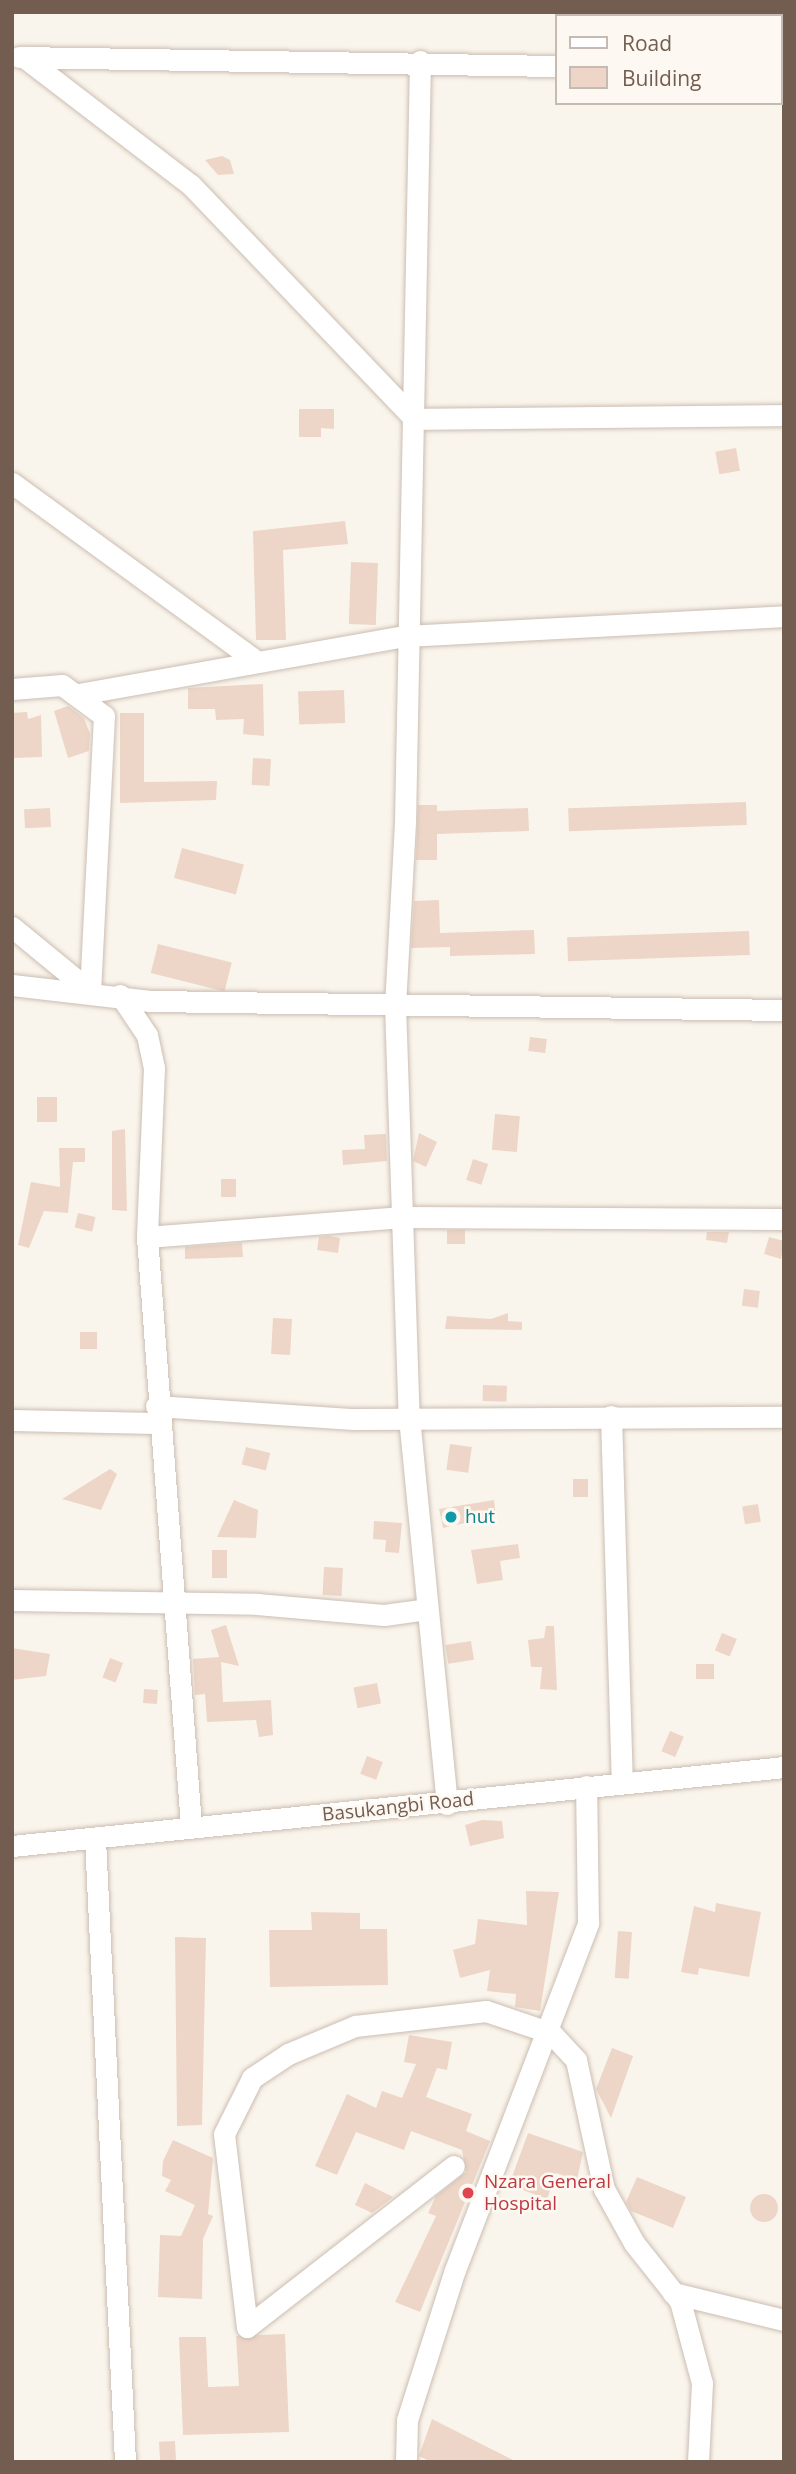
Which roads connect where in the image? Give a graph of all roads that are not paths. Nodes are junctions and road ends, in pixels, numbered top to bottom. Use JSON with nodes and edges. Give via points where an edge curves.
{"nodes":[{"id":1,"x":18,"y":57,"type":"edge"},
{"id":2,"x":419,"y":61,"type":"junction"},
{"id":3,"x":554,"y":65,"type":"edge"},
{"id":4,"x":784,"y":415,"type":"edge"},
{"id":5,"x":415,"y":419,"type":"junction"},
{"id":6,"x":12,"y":483,"type":"edge"},
{"id":7,"x":784,"y":616,"type":"edge"},
{"id":8,"x":406,"y":636,"type":"junction"},
{"id":9,"x":255,"y":660,"type":"junction"},
{"id":10,"x":12,"y":689,"type":"edge"},
{"id":11,"x":79,"y":694,"type":"junction"},
{"id":12,"x":12,"y":927,"type":"edge"},
{"id":13,"x":12,"y":985,"type":"edge"},
{"id":14,"x":90,"y":991,"type":"junction"},
{"id":15,"x":120,"y":995,"type":"junction"},
{"id":16,"x":395,"y":1004,"type":"junction"},
{"id":17,"x":784,"y":1010,"type":"edge"},
{"id":18,"x":402,"y":1217,"type":"junction"},
{"id":19,"x":784,"y":1219,"type":"edge"},
{"id":20,"x":147,"y":1237,"type":"junction"},
{"id":21,"x":156,"y":1414,"type":"junction"},
{"id":22,"x":611,"y":1416,"type":"junction"},
{"id":23,"x":409,"y":1417,"type":"junction"},
{"id":24,"x":784,"y":1417,"type":"edge"},
{"id":25,"x":12,"y":1420,"type":"edge"},
{"id":26,"x":12,"y":1600,"type":"edge"},
{"id":27,"x":177,"y":1601,"type":"junction"},
{"id":28,"x":427,"y":1609,"type":"junction"},
{"id":29,"x":784,"y":1767,"type":"edge"},
{"id":30,"x":622,"y":1782,"type":"junction"},
{"id":31,"x":586,"y":1786,"type":"junction"},
{"id":32,"x":447,"y":1804,"type":"junction"},
{"id":33,"x":191,"y":1827,"type":"junction"},
{"id":34,"x":96,"y":1839,"type":"junction"},
{"id":35,"x":12,"y":1846,"type":"edge"},
{"id":36,"x":551,"y":2033,"type":"junction"},
{"id":37,"x":454,"y":2166,"type":"dead end"},
{"id":38,"x":673,"y":2294,"type":"junction"},
{"id":39,"x":784,"y":2320,"type":"edge"},
{"id":40,"x":125,"y":2462,"type":"edge"},
{"id":41,"x":406,"y":2462,"type":"edge"},
{"id":42,"x":698,"y":2462,"type":"edge"}],
"edges":[{"from":1,"to":2,"type":"street"},
{"from":1,"to":5,"type":"street","via":[[191,185]]},
{"from":2,"to":3,"type":"street"},
{"from":2,"to":5,"type":"street"},
{"from":4,"to":5,"type":"street"},
{"from":5,"to":8,"type":"street"},
{"from":6,"to":9,"type":"street"},
{"from":7,"to":8,"type":"street"},
{"from":8,"to":9,"type":"street"},
{"from":8,"to":16,"type":"street"},
{"from":9,"to":11,"type":"street"},
{"from":10,"to":11,"type":"street","via":[[62,685]]},
{"from":11,"to":14,"type":"street","via":[[104,716],[103,826]]},
{"from":12,"to":14,"type":"street"},
{"from":13,"to":14,"type":"street"},
{"from":14,"to":15,"type":"street"},
{"from":15,"to":16,"type":"street","via":[[150,1001]]},
{"from":15,"to":20,"type":"street","via":[[147,1035],[154,1068]]},
{"from":16,"to":17,"type":"street"},
{"from":16,"to":18,"type":"street"},
{"from":18,"to":19,"type":"street"},
{"from":18,"to":20,"type":"street"},
{"from":18,"to":23,"type":"street"},
{"from":20,"to":21,"type":"street"},
{"from":21,"to":23,"type":"street"},
{"from":21,"to":25,"type":"street"},
{"from":21,"to":27,"type":"street"},
{"from":22,"to":23,"type":"street"},
{"from":22,"to":24,"type":"street"},
{"from":22,"to":30,"type":"street"},
{"from":23,"to":28,"type":"street"},
{"from":26,"to":27,"type":"street"},
{"from":27,"to":28,"type":"street","via":[[384,1615]]},
{"from":27,"to":33,"type":"street"},
{"from":28,"to":32,"type":"street"},
{"from":29,"to":30,"type":"street","name":"Basukangbi Road"},
{"from":30,"to":31,"type":"street","name":"Basukangbi Road"},
{"from":31,"to":32,"type":"street","name":"Basukangbi Road"},
{"from":31,"to":36,"type":"street","via":[[588,1923]]},
{"from":32,"to":33,"type":"street","name":"Basukangbi Road"},
{"from":33,"to":34,"type":"street","name":"Basukangbi Road"},
{"from":34,"to":35,"type":"street","name":"Basukangbi Road"},
{"from":34,"to":40,"type":"street"},
{"from":36,"to":37,"type":"street","via":[[486,2011],[355,2026],[288,2054],[252,2078],[224,2134],[247,2327]]},
{"from":36,"to":38,"type":"street","via":[[576,2060],[604,2189]]},
{"from":36,"to":41,"type":"street","via":[[520,2093],[455,2270],[407,2420]]},
{"from":38,"to":39,"type":"street"},
{"from":38,"to":42,"type":"street","via":[[702,2383]]}]}
